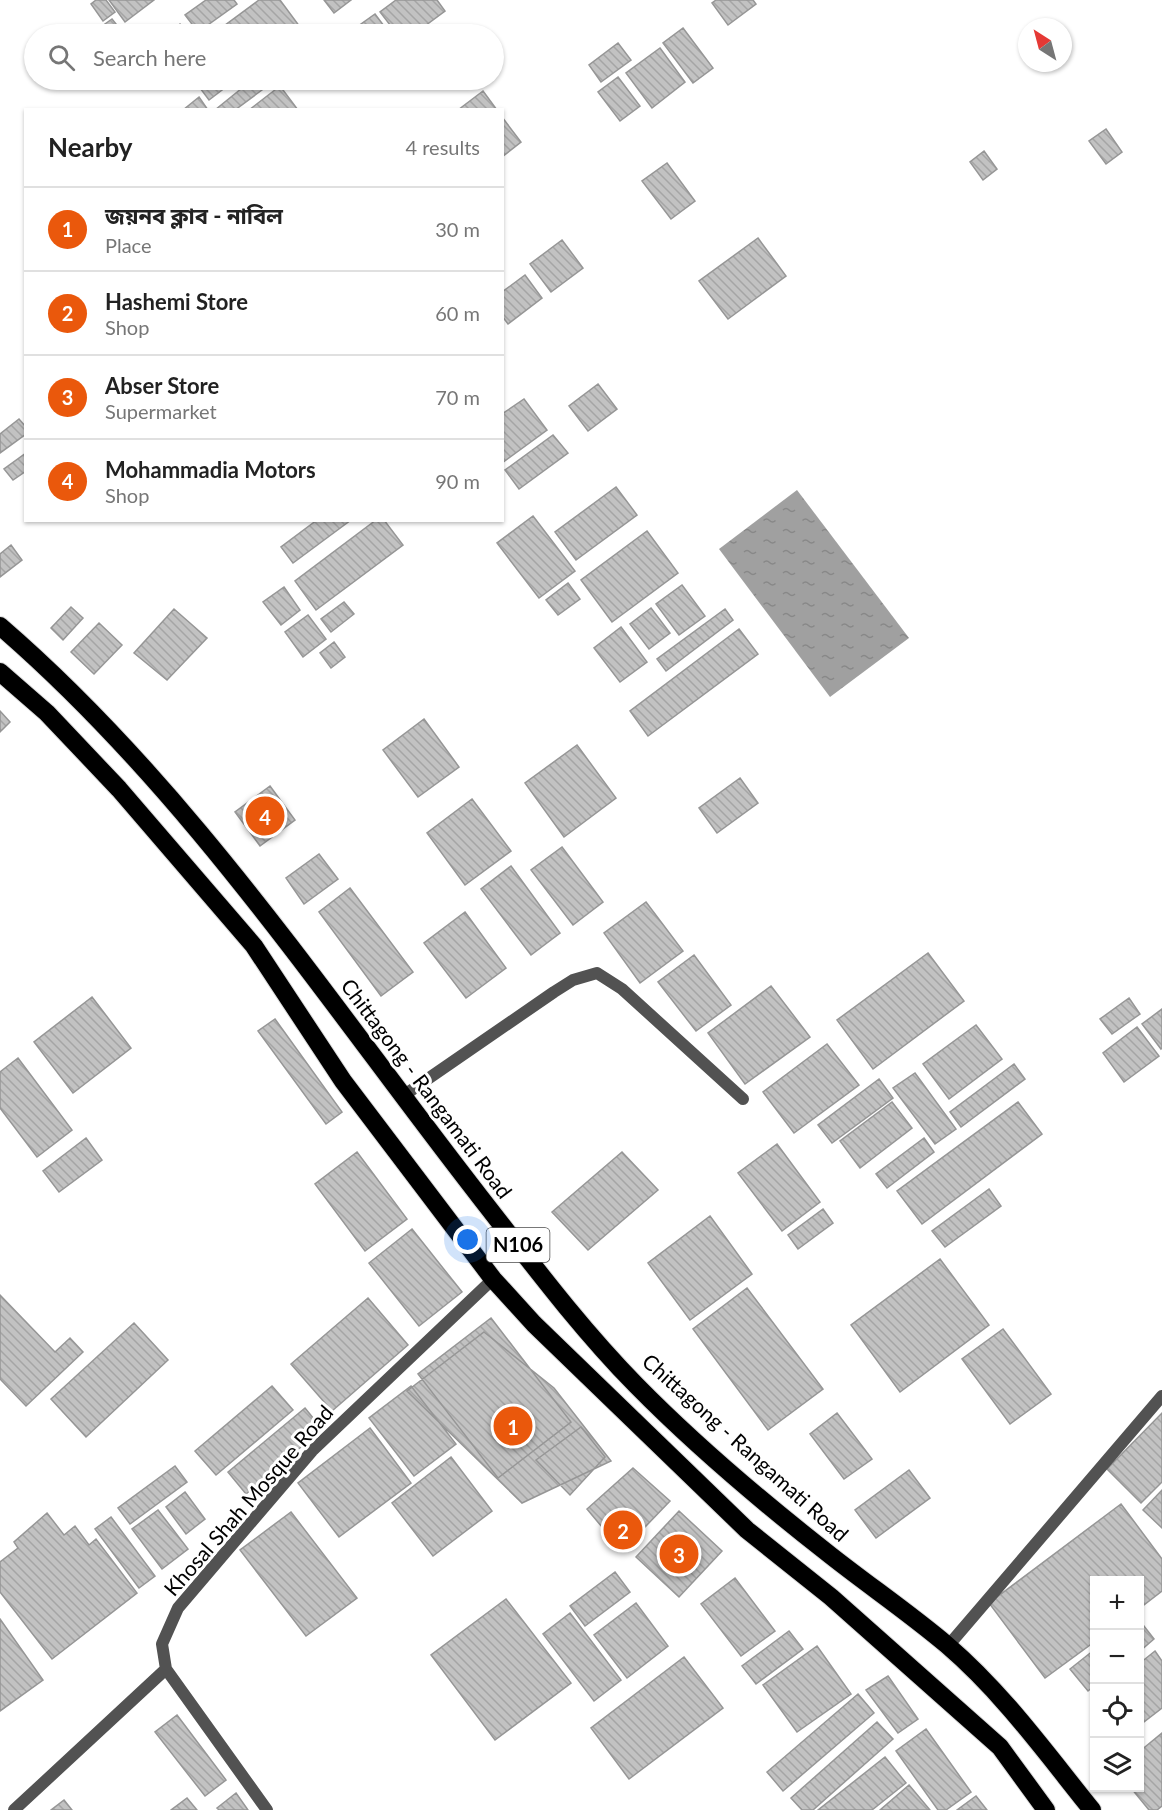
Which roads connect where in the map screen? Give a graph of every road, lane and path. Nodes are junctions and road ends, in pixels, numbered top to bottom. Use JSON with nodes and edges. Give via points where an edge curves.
{"nodes":[{"id":1,"x":0,"y":626,"type":"edge"},
{"id":2,"x":0,"y":672,"type":"edge"},
{"id":3,"x":403,"y":1096,"type":"junction"},
{"id":4,"x":743,"y":1099,"type":"dead end"},
{"id":5,"x":493,"y":1279,"type":"junction"},
{"id":6,"x":1162,"y":1396,"type":"edge"},
{"id":7,"x":948,"y":1646,"type":"junction"},
{"id":8,"x":166,"y":1669,"type":"junction"},
{"id":9,"x":14,"y":1810,"type":"edge"},
{"id":10,"x":267,"y":1810,"type":"edge"},
{"id":11,"x":1046,"y":1810,"type":"edge"},
{"id":12,"x":1092,"y":1810,"type":"edge"}],
"edges":[{"from":1,"to":3,"type":"highway","name":"Chittagong - Rangamati Road","number":"N106","via":[[56,675],[124,745],[277,928]]},
{"from":2,"to":5,"type":"highway","number":"N106","via":[[46,713],[118,789],[254,946],[343,1081]]},
{"from":3,"to":4,"type":"street","via":[[573,980],[597,974],[622,989]]},
{"from":3,"to":7,"type":"highway","name":"Chittagong - Rangamati Road","number":"N106","via":[[550,1287],[636,1384],[820,1548]]},
{"from":5,"to":8,"type":"street","name":"Khosal Shah Mosque Road","via":[[312,1451],[178,1608],[162,1644]]},
{"from":5,"to":11,"type":"highway","number":"N106","via":[[534,1324],[747,1530],[831,1597],[1000,1747]]},
{"from":6,"to":7,"type":"street"},
{"from":7,"to":12,"type":"highway","name":"Chittagong - Rangamati Road","number":"N106","via":[[1002,1699]]},
{"from":8,"to":9,"type":"street"},
{"from":8,"to":10,"type":"street"}]}
